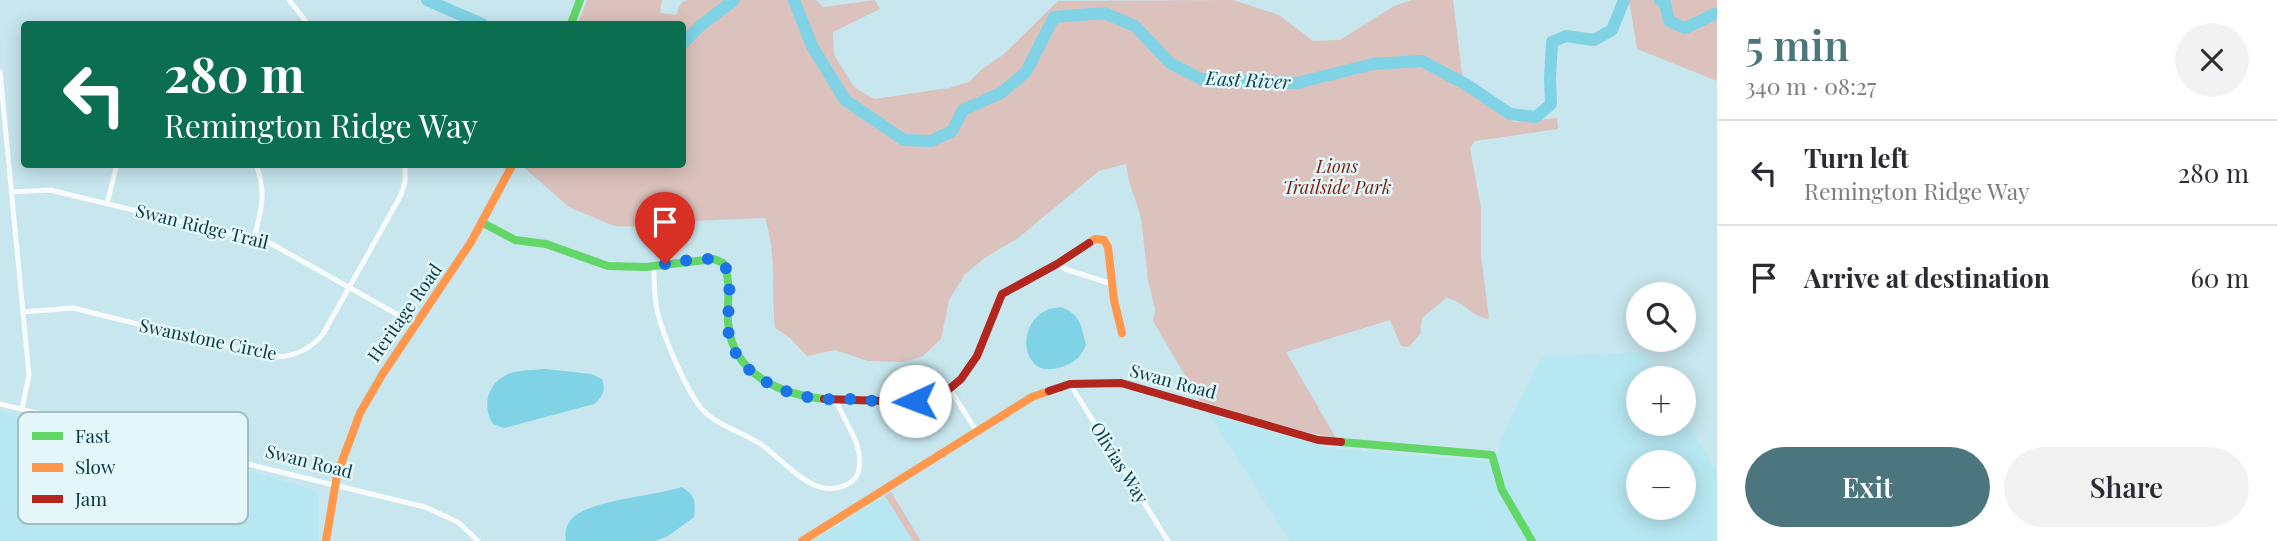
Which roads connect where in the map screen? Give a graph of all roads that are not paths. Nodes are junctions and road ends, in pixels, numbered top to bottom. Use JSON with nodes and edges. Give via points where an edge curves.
{"nodes":[{"id":1,"x":289,"y":0,"type":"edge"},
{"id":2,"x":580,"y":0,"type":"edge"},
{"id":3,"x":306,"y":21,"type":"edge"},
{"id":4,"x":572,"y":21,"type":"edge"},
{"id":5,"x":0,"y":72,"type":"edge"},
{"id":6,"x":116,"y":168,"type":"edge"},
{"id":7,"x":258,"y":168,"type":"edge"},
{"id":8,"x":405,"y":168,"type":"edge"},
{"id":9,"x":511,"y":168,"type":"edge"},
{"id":10,"x":11,"y":192,"type":"junction"},
{"id":11,"x":107,"y":204,"type":"junction"},
{"id":12,"x":483,"y":223,"type":"junction"},
{"id":13,"x":254,"y":239,"type":"junction"},
{"id":14,"x":1057,"y":264,"type":"junction"},
{"id":15,"x":654,"y":266,"type":"junction"},
{"id":16,"x":1112,"y":284,"type":"junction"},
{"id":17,"x":349,"y":287,"type":"junction"},
{"id":18,"x":23,"y":312,"type":"junction"},
{"id":19,"x":416,"y":325,"type":"junction"},
{"id":20,"x":1122,"y":333,"type":"dead end"},
{"id":21,"x":1070,"y":384,"type":"junction"},
{"id":22,"x":950,"y":389,"type":"junction"},
{"id":23,"x":836,"y":399,"type":"junction"},
{"id":24,"x":0,"y":404,"type":"edge"},
{"id":25,"x":22,"y":409,"type":"junction"},
{"id":26,"x":34,"y":412,"type":"edge"},
{"id":27,"x":976,"y":432,"type":"junction"},
{"id":28,"x":248,"y":464,"type":"edge"},
{"id":29,"x":334,"y":485,"type":"junction"},
{"id":30,"x":326,"y":541,"type":"edge"},
{"id":31,"x":478,"y":541,"type":"edge"},
{"id":32,"x":802,"y":541,"type":"edge"},
{"id":33,"x":1168,"y":541,"type":"edge"},
{"id":34,"x":1532,"y":541,"type":"edge"}],
"edges":[{"from":1,"to":3,"type":"street"},
{"from":2,"to":4,"type":"street"},
{"from":5,"to":10,"type":"street"},
{"from":6,"to":11,"type":"street"},
{"from":7,"to":13,"type":"street","via":[[264,196]]},
{"from":8,"to":17,"type":"street","name":"Swanstone Circle","via":[[403,191]]},
{"from":9,"to":12,"type":"street","name":"Heritage Road"},
{"from":10,"to":11,"type":"street","name":"Swan Ridge Trail","via":[[50,190]]},
{"from":10,"to":18,"type":"street"},
{"from":11,"to":13,"type":"street","name":"Swan Ridge Trail"},
{"from":12,"to":15,"type":"street","via":[[517,240],[546,244],[604,266]]},
{"from":12,"to":19,"type":"street","name":"Heritage Road"},
{"from":13,"to":17,"type":"street","name":"Swan Ridge Trail"},
{"from":14,"to":16,"type":"street"},
{"from":14,"to":16,"type":"street","via":[[1101,239],[1108,247]]},
{"from":14,"to":22,"type":"street","via":[[1002,294],[979,357]]},
{"from":15,"to":23,"type":"street","via":[[708,259],[722,262],[729,276],[729,338],[746,368],[791,391]]},
{"from":15,"to":23,"type":"street","via":[[659,318],[701,407],[774,453],[802,479],[832,488],[853,481],[860,467],[853,433]]},
{"from":16,"to":20,"type":"street"},
{"from":17,"to":18,"type":"street","name":"Swanstone Circle","via":[[317,341],[303,352],[285,357],[72,309]]},
{"from":17,"to":19,"type":"street","name":"Swan Ridge Trail"},
{"from":18,"to":25,"type":"street","via":[[29,380]]},
{"from":19,"to":29,"type":"street","name":"Heritage Road","via":[[360,412]]},
{"from":21,"to":27,"type":"street","name":"Swan Road","via":[[1032,397]]},
{"from":21,"to":33,"type":"street","name":"Olivias Way"},
{"from":21,"to":34,"type":"street","name":"Swan Road","via":[[1134,385],[1332,443],[1492,456],[1502,494]]},
{"from":22,"to":23,"type":"street","via":[[901,403]]},
{"from":22,"to":27,"type":"street"},
{"from":24,"to":25,"type":"street","name":"Swan Road"},
{"from":25,"to":26,"type":"street","name":"Swan Road"},
{"from":27,"to":32,"type":"street","name":"Swan Road"},
{"from":28,"to":29,"type":"street","name":"Swan Road"},
{"from":29,"to":30,"type":"street","name":"Heritage Road"},
{"from":29,"to":31,"type":"street","name":"Swan Road","via":[[437,511]]}]}
